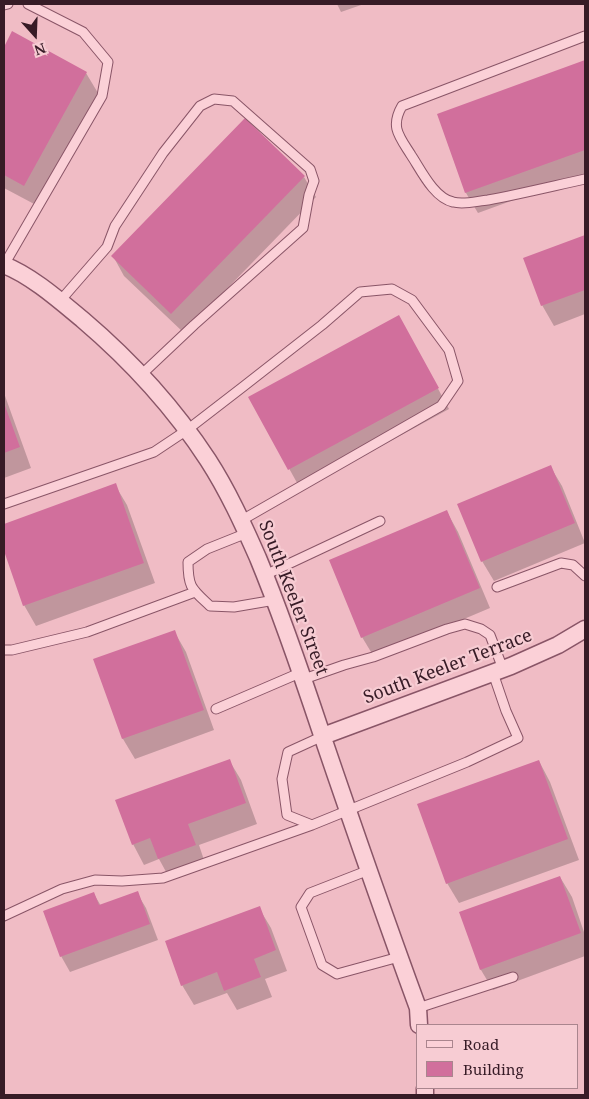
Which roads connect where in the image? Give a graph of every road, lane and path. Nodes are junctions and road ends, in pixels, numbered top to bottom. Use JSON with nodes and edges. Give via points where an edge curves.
{"nodes":[{"id":1,"x":8,"y":4,"type":"edge"},
{"id":2,"x":28,"y":4,"type":"edge"},
{"id":3,"x":4,"y":5,"type":"edge"},
{"id":4,"x":585,"y":36,"type":"edge"},
{"id":5,"x":585,"y":178,"type":"edge"},
{"id":6,"x":4,"y":265,"type":"edge"},
{"id":7,"x":60,"y":301,"type":"junction"},
{"id":8,"x":141,"y":375,"type":"junction"},
{"id":9,"x":187,"y":430,"type":"junction"},
{"id":10,"x":4,"y":504,"type":"edge"},
{"id":11,"x":380,"y":522,"type":"dead end"},
{"id":12,"x":244,"y":527,"type":"junction"},
{"id":13,"x":265,"y":576,"type":"junction"},
{"id":14,"x":585,"y":576,"type":"edge"},
{"id":15,"x":497,"y":587,"type":"dead end"},
{"id":16,"x":195,"y":592,"type":"junction"},
{"id":17,"x":275,"y":600,"type":"junction"},
{"id":18,"x":585,"y":630,"type":"edge"},
{"id":19,"x":4,"y":650,"type":"edge"},
{"id":20,"x":498,"y":671,"type":"junction"},
{"id":21,"x":303,"y":676,"type":"junction"},
{"id":22,"x":216,"y":709,"type":"dead end"},
{"id":23,"x":323,"y":736,"type":"junction"},
{"id":24,"x":348,"y":810,"type":"junction"},
{"id":25,"x":312,"y":825,"type":"junction"},
{"id":26,"x":369,"y":870,"type":"junction"},
{"id":27,"x":4,"y":916,"type":"edge"},
{"id":28,"x":399,"y":957,"type":"junction"},
{"id":29,"x":513,"y":977,"type":"dead end"},
{"id":30,"x":418,"y":1008,"type":"junction"},
{"id":31,"x":419,"y":1024,"type":"edge"}],
"edges":[{"from":1,"to":3,"type":"lane"},
{"from":2,"to":6,"type":"lane","via":[[83,32],[108,62],[102,96]]},
{"from":4,"to":5,"type":"lane","via":[[402,106],[396,127],[435,191],[453,202],[499,198]]},
{"from":6,"to":7,"type":"street","name":"South Keeler Street"},
{"from":7,"to":8,"type":"street","name":"South Keeler Street"},
{"from":7,"to":8,"type":"lane","via":[[106,247],[115,226],[163,153],[200,106],[207,102],[214,99],[233,101],[310,169],[314,181],[303,228]]},
{"from":8,"to":9,"type":"street","name":"South Keeler Street"},
{"from":9,"to":10,"type":"lane","via":[[154,452]]},
{"from":9,"to":12,"type":"street","name":"South Keeler Street","via":[[209,461]]},
{"from":9,"to":12,"type":"lane","via":[[360,292],[392,289],[412,300],[449,350],[458,382],[441,406]]},
{"from":11,"to":13,"type":"lane"},
{"from":12,"to":13,"type":"street","name":"South Keeler Street"},
{"from":12,"to":16,"type":"lane","via":[[188,562],[188,580]]},
{"from":13,"to":17,"type":"street","name":"South Keeler Street"},
{"from":14,"to":15,"type":"lane","via":[[574,565],[561,563]]},
{"from":16,"to":17,"type":"lane","via":[[210,606],[234,607]]},
{"from":16,"to":19,"type":"lane","via":[[87,632]]},
{"from":17,"to":21,"type":"street","name":"South Keeler Street"},
{"from":18,"to":20,"type":"street","name":"South Keeler Terrace"},
{"from":20,"to":21,"type":"lane","via":[[490,635],[465,624],[372,657]]},
{"from":20,"to":23,"type":"street","name":"South Keeler Terrace"},
{"from":20,"to":24,"type":"lane","via":[[518,738]]},
{"from":21,"to":22,"type":"lane"},
{"from":21,"to":23,"type":"street","name":"South Keeler Street"},
{"from":23,"to":24,"type":"street","name":"South Keeler Street"},
{"from":23,"to":25,"type":"lane","via":[[288,752],[282,778],[286,815]]},
{"from":24,"to":25,"type":"lane"},
{"from":24,"to":26,"type":"street","name":"South Keeler Street"},
{"from":25,"to":27,"type":"lane","via":[[163,878],[94,880],[62,889]]},
{"from":26,"to":28,"type":"street","name":"South Keeler Street"},
{"from":26,"to":28,"type":"lane","via":[[310,893],[301,907],[322,965],[337,974]]},
{"from":28,"to":30,"type":"street","name":"South Keeler Street"},
{"from":29,"to":30,"type":"lane"},
{"from":30,"to":31,"type":"street","name":"South Keeler Street"}]}
